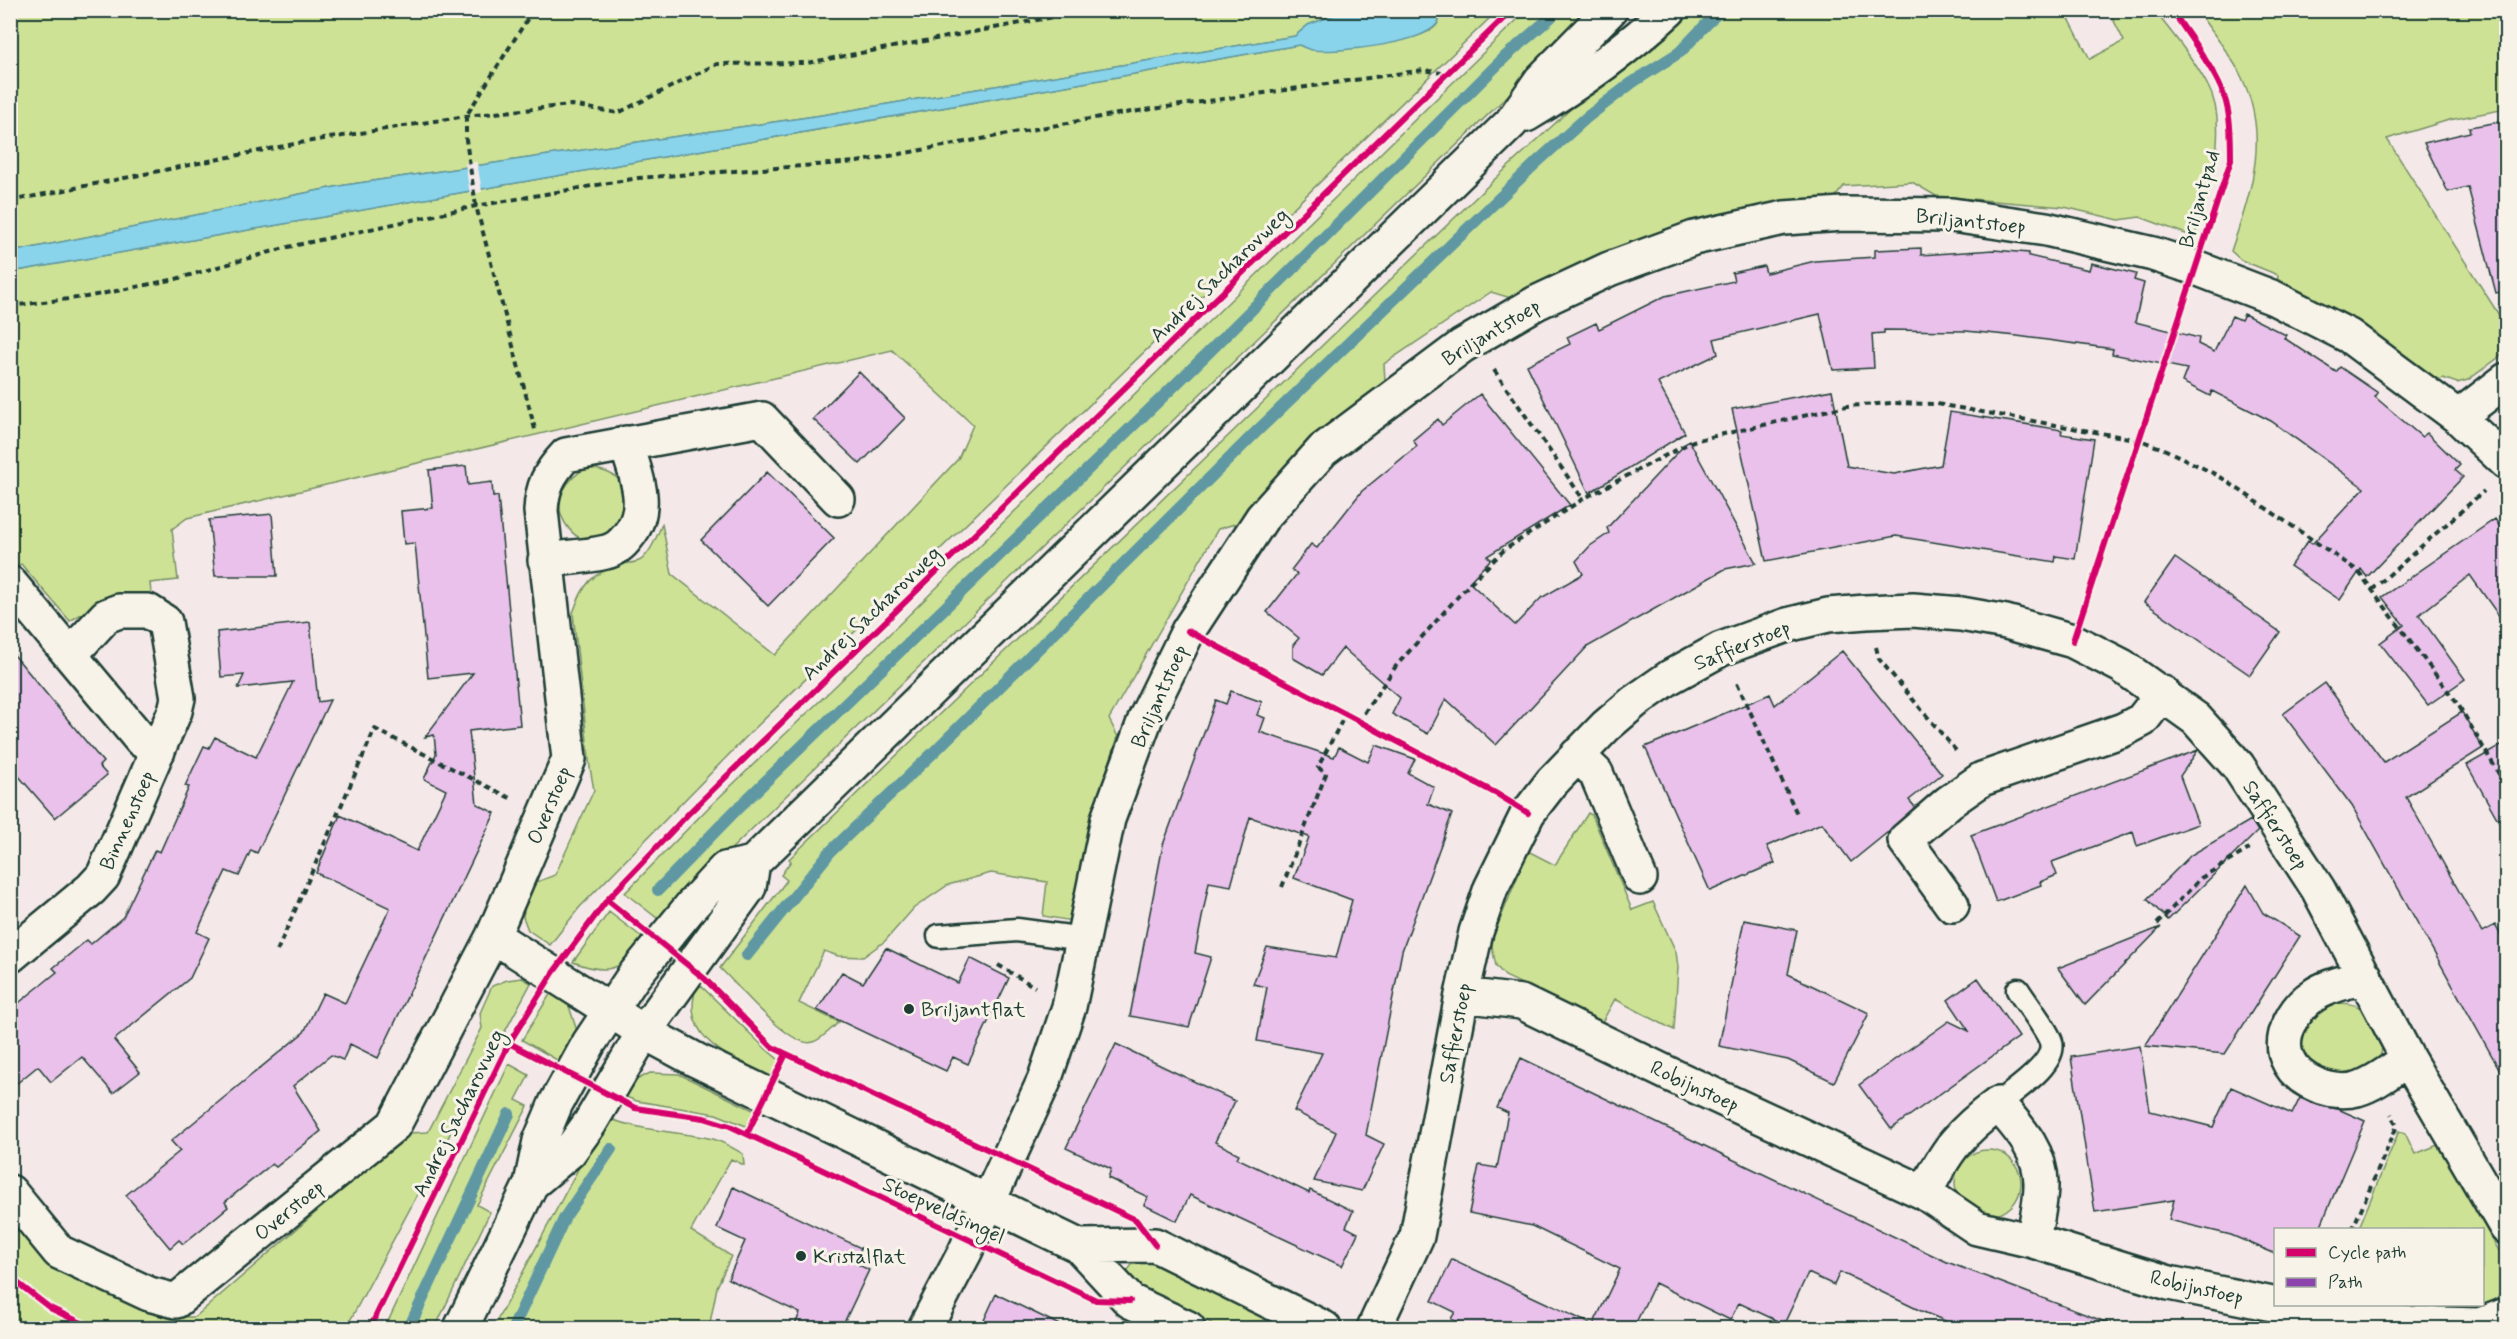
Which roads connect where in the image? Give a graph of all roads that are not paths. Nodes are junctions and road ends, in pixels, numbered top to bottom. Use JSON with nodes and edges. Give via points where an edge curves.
{"nodes":[{"id":1,"x":1610,"y":10,"type":"edge"},
{"id":2,"x":1669,"y":10,"type":"edge"},
{"id":3,"x":1511,"y":123,"type":"junction"},
{"id":4,"x":2506,"y":380,"type":"edge"},
{"id":5,"x":2458,"y":417,"type":"junction"},
{"id":6,"x":626,"y":443,"type":"junction"},
{"id":7,"x":2498,"y":474,"type":"edge"},
{"id":8,"x":838,"y":499,"type":"dead end"},
{"id":9,"x":545,"y":560,"type":"junction"},
{"id":10,"x":10,"y":583,"type":"edge"},
{"id":11,"x":70,"y":655,"type":"junction"},
{"id":12,"x":2163,"y":693,"type":"junction"},
{"id":13,"x":158,"y":751,"type":"junction"},
{"id":14,"x":1577,"y":755,"type":"junction"},
{"id":15,"x":753,"y":863,"type":"junction"},
{"id":16,"x":1640,"y":878,"type":"dead end"},
{"id":17,"x":1952,"y":904,"type":"dead end"},
{"id":18,"x":493,"y":936,"type":"junction"},
{"id":19,"x":939,"y":936,"type":"dead end"},
{"id":20,"x":1084,"y":939,"type":"junction"},
{"id":21,"x":10,"y":956,"type":"edge"},
{"id":22,"x":2365,"y":976,"type":"junction"},
{"id":23,"x":2018,"y":990,"type":"dead end"},
{"id":24,"x":1462,"y":995,"type":"junction"},
{"id":25,"x":611,"y":1010,"type":"junction"},
{"id":26,"x":645,"y":1032,"type":"junction"},
{"id":27,"x":2408,"y":1059,"type":"junction"},
{"id":28,"x":1998,"y":1104,"type":"junction"},
{"id":29,"x":531,"y":1184,"type":"junction"},
{"id":30,"x":10,"y":1191,"type":"edge"},
{"id":31,"x":1925,"y":1193,"type":"junction"},
{"id":32,"x":989,"y":1201,"type":"junction"},
{"id":33,"x":2506,"y":1227,"type":"edge"},
{"id":34,"x":2033,"y":1240,"type":"junction"},
{"id":35,"x":1079,"y":1246,"type":"junction"},
{"id":36,"x":2274,"y":1304,"type":"edge"},
{"id":37,"x":2282,"y":1306,"type":"edge"},
{"id":38,"x":2506,"y":1315,"type":"edge"},
{"id":39,"x":461,"y":1329,"type":"edge"},
{"id":40,"x":925,"y":1329,"type":"edge"},
{"id":41,"x":1188,"y":1329,"type":"edge"},
{"id":42,"x":1324,"y":1329,"type":"edge"},
{"id":43,"x":1374,"y":1329,"type":"edge"}],
"edges":[{"from":1,"to":3,"type":"street","via":[[1541,80]]},
{"from":2,"to":3,"type":"street","via":[[1545,104]]},
{"from":3,"to":15,"type":"street"},
{"from":4,"to":5,"type":"street"},
{"from":5,"to":7,"type":"street","name":"Briljantstoep"},
{"from":5,"to":20,"type":"street","name":"Briljantstoep","via":[[2349,336],[2274,298],[2153,254],[2046,229],[1952,215],[1784,218],[1694,238],[1608,269],[1536,303],[1473,340],[1323,450],[1262,518],[1188,631],[1146,717],[1108,819]]},
{"from":6,"to":8,"type":"street","name":"Overstoep","via":[[762,419]]},
{"from":6,"to":9,"type":"street","name":"Overstoep","via":[[566,455],[548,477],[541,511]]},
{"from":6,"to":9,"type":"street","via":[[641,502],[632,533],[608,552]]},
{"from":9,"to":18,"type":"street","name":"Overstoep","via":[[569,759]]},
{"from":10,"to":11,"type":"street","name":"Binnenstoep"},
{"from":11,"to":13,"type":"street","name":"Binnenstoep","via":[[141,740]]},
{"from":11,"to":13,"type":"street","name":"Binnenstoep","via":[[106,616],[119,611],[148,611],[165,622],[178,698]]},
{"from":12,"to":14,"type":"street","name":"Saffierstoep","via":[[2073,641],[2006,622],[1913,610],[1828,615],[1721,649],[1670,677],[1634,702]]},
{"from":12,"to":17,"type":"street","via":[[2142,720],[2123,730],[1982,779],[1905,840]]},
{"from":12,"to":22,"type":"street","name":"Saffierstoep","via":[[2196,719],[2238,766],[2318,889]]},
{"from":13,"to":21,"type":"street","name":"Binnenstoep","via":[[103,876]]},
{"from":14,"to":16,"type":"street","via":[[1596,773]]},
{"from":14,"to":24,"type":"street","name":"Saffierstoep","via":[[1528,813],[1505,857],[1476,932]]},
{"from":15,"to":25,"type":"street","via":[[725,869],[660,942]]},
{"from":15,"to":26,"type":"street","via":[[749,887]]},
{"from":18,"to":25,"type":"street"},
{"from":18,"to":30,"type":"street","name":"Overstoep","via":[[394,1125],[176,1301],[149,1294],[60,1252]]},
{"from":19,"to":20,"type":"lane","via":[[1017,930]]},
{"from":20,"to":32,"type":"street","name":"Briljantstoep","via":[[1070,1007],[1044,1081]]},
{"from":22,"to":27,"type":"street","name":"Saffierstoep"},
{"from":22,"to":27,"type":"street","via":[[2314,994],[2293,1018],[2284,1038],[2287,1059],[2305,1079],[2334,1091],[2357,1089]]},
{"from":23,"to":28,"type":"lane","via":[[2051,1042],[2051,1055]]},
{"from":24,"to":31,"type":"street","name":"Robijnstoep","via":[[1521,1002]]},
{"from":24,"to":43,"type":"street","name":"Saffierstoep","via":[[1417,1236]]},
{"from":25,"to":26,"type":"street"},
{"from":25,"to":29,"type":"street","via":[[556,1102],[540,1141]]},
{"from":26,"to":29,"type":"street","via":[[569,1152]]},
{"from":26,"to":32,"type":"street","name":"Stoepveldsingel"},
{"from":27,"to":33,"type":"street","name":"Saffierstoep"},
{"from":28,"to":31,"type":"street","via":[[1955,1141]]},
{"from":28,"to":34,"type":"street","via":[[2025,1134],[2038,1161],[2042,1184]]},
{"from":29,"to":39,"type":"street"},
{"from":31,"to":34,"type":"street","name":"Robijnstoep","via":[[1977,1228]]},
{"from":32,"to":35,"type":"street","name":"Stoepveldsingel"},
{"from":32,"to":40,"type":"street","name":"Briljantstoep"},
{"from":34,"to":36,"type":"street","name":"Robijnstoep","via":[[2169,1283]]},
{"from":35,"to":41,"type":"street","name":"Stoepveldsingel","via":[[1130,1301]]},
{"from":35,"to":42,"type":"street","name":"Stoepveldsingel","via":[[1155,1245]]},
{"from":37,"to":38,"type":"street","name":"Robijnstoep","via":[[2404,1323],[2480,1325]]}]}
